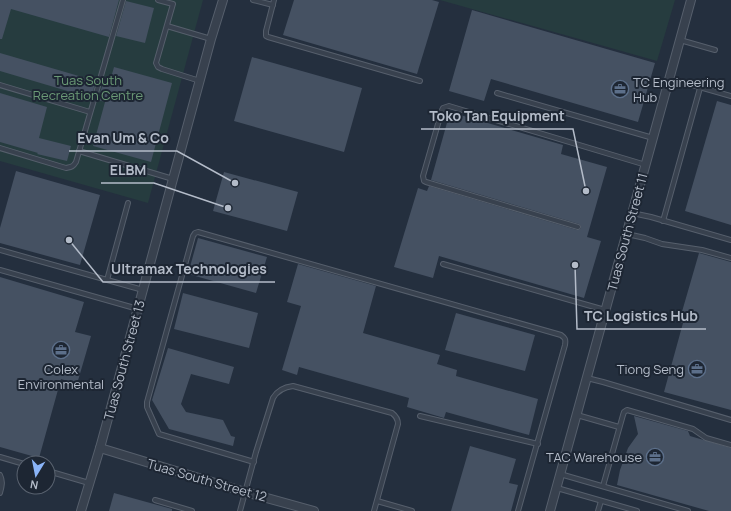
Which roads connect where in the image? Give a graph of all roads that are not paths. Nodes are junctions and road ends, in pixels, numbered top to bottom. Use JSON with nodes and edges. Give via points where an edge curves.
{"nodes":[{"id":1,"x":123,"y":0,"type":"edge"},
{"id":2,"x":158,"y":0,"type":"edge"},
{"id":3,"x":223,"y":0,"type":"edge"},
{"id":4,"x":253,"y":0,"type":"edge"},
{"id":5,"x":274,"y":0,"type":"edge"},
{"id":6,"x":691,"y":0,"type":"edge"},
{"id":7,"x":273,"y":5,"type":"junction"},
{"id":8,"x":167,"y":26,"type":"junction"},
{"id":9,"x":211,"y":39,"type":"junction"},
{"id":10,"x":680,"y":40,"type":"junction"},
{"id":11,"x":715,"y":50,"type":"dead end"},
{"id":12,"x":669,"y":79,"type":"junction"},
{"id":13,"x":420,"y":80,"type":"dead end"},
{"id":14,"x":200,"y":81,"type":"junction"},
{"id":15,"x":0,"y":85,"type":"edge"},
{"id":16,"x":700,"y":88,"type":"junction"},
{"id":17,"x":497,"y":93,"type":"dead end"},
{"id":18,"x":731,"y":96,"type":"edge"},
{"id":19,"x":90,"y":112,"type":"junction"},
{"id":20,"x":653,"y":138,"type":"junction"},
{"id":21,"x":0,"y":148,"type":"edge"},
{"id":22,"x":79,"y":151,"type":"junction"},
{"id":23,"x":646,"y":165,"type":"junction"},
{"id":24,"x":173,"y":179,"type":"junction"},
{"id":25,"x":128,"y":203,"type":"dead end"},
{"id":26,"x":632,"y":213,"type":"junction"},
{"id":27,"x":663,"y":222,"type":"junction"},
{"id":28,"x":578,"y":227,"type":"dead end"},
{"id":29,"x":627,"y":234,"type":"junction"},
{"id":30,"x":731,"y":240,"type":"edge"},
{"id":31,"x":0,"y":250,"type":"edge"},
{"id":32,"x":731,"y":258,"type":"edge"},
{"id":33,"x":443,"y":264,"type":"dead end"},
{"id":34,"x":0,"y":270,"type":"edge"},
{"id":35,"x":107,"y":280,"type":"junction"},
{"id":36,"x":143,"y":290,"type":"junction"},
{"id":37,"x":138,"y":309,"type":"junction"},
{"id":38,"x":606,"y":310,"type":"junction"},
{"id":39,"x":587,"y":378,"type":"junction"},
{"id":40,"x":577,"y":415,"type":"junction"},
{"id":41,"x":420,"y":416,"type":"dead end"},
{"id":42,"x":731,"y":420,"type":"edge"},
{"id":43,"x":619,"y":427,"type":"junction"},
{"id":44,"x":538,"y":444,"type":"junction"},
{"id":45,"x":731,"y":445,"type":"edge"},
{"id":46,"x":100,"y":448,"type":"junction"},
{"id":47,"x":0,"y":457,"type":"edge"},
{"id":48,"x":16,"y":462,"type":"edge"},
{"id":49,"x":254,"y":462,"type":"junction"},
{"id":50,"x":56,"y":473,"type":"edge"},
{"id":51,"x":560,"y":474,"type":"junction"},
{"id":52,"x":0,"y":475,"type":"edge"},
{"id":53,"x":90,"y":483,"type":"junction"},
{"id":54,"x":603,"y":486,"type":"junction"},
{"id":55,"x":557,"y":488,"type":"junction"},
{"id":56,"x":245,"y":492,"type":"junction"},
{"id":57,"x":0,"y":493,"type":"edge"},
{"id":58,"x":155,"y":500,"type":"dead end"},
{"id":59,"x":601,"y":500,"type":"junction"},
{"id":60,"x":377,"y":501,"type":"junction"},
{"id":61,"x":81,"y":511,"type":"edge"},
{"id":62,"x":192,"y":511,"type":"edge"},
{"id":63,"x":240,"y":511,"type":"edge"},
{"id":64,"x":314,"y":511,"type":"edge"},
{"id":65,"x":374,"y":511,"type":"edge"},
{"id":66,"x":412,"y":511,"type":"edge"},
{"id":67,"x":518,"y":511,"type":"edge"},
{"id":68,"x":550,"y":511,"type":"edge"},
{"id":69,"x":598,"y":511,"type":"edge"},
{"id":70,"x":637,"y":511,"type":"edge"},
{"id":71,"x":688,"y":511,"type":"edge"}],
"edges":[{"from":1,"to":19,"type":"lane"},
{"from":2,"to":8,"type":"lane","via":[[173,4]]},
{"from":3,"to":9,"type":"street","name":"Tuas South Street 13"},
{"from":4,"to":7,"type":"lane"},
{"from":5,"to":7,"type":"lane"},
{"from":6,"to":10,"type":"street","name":"Tuas South Street 11"},
{"from":7,"to":13,"type":"lane","via":[[266,36]]},
{"from":8,"to":9,"type":"lane"},
{"from":8,"to":14,"type":"lane","via":[[156,63],[158,67]]},
{"from":9,"to":14,"type":"street","name":"Tuas South Street 13"},
{"from":10,"to":11,"type":"lane"},
{"from":10,"to":12,"type":"street","name":"Tuas South Street 11"},
{"from":12,"to":16,"type":"lane"},
{"from":12,"to":20,"type":"street","name":"Tuas South Street 11"},
{"from":14,"to":24,"type":"street","name":"Tuas South Street 13"},
{"from":15,"to":19,"type":"lane"},
{"from":16,"to":18,"type":"lane"},
{"from":16,"to":27,"type":"lane"},
{"from":17,"to":20,"type":"lane"},
{"from":19,"to":22,"type":"lane"},
{"from":20,"to":23,"type":"street","name":"Tuas South Street 11"},
{"from":21,"to":22,"type":"lane","via":[[66,168],[73,166]]},
{"from":22,"to":24,"type":"lane"},
{"from":23,"to":26,"type":"street","name":"Tuas South Street 11"},
{"from":23,"to":28,"type":"lane","via":[[449,106],[443,108],[423,176],[426,182]]},
{"from":24,"to":36,"type":"street","name":"Tuas South Street 13"},
{"from":25,"to":35,"type":"lane"},
{"from":26,"to":27,"type":"lane"},
{"from":26,"to":29,"type":"street","name":"Tuas South Street 11"},
{"from":27,"to":30,"type":"lane"},
{"from":29,"to":32,"type":"lane"},
{"from":29,"to":38,"type":"street","name":"Tuas South Street 11"},
{"from":31,"to":35,"type":"lane"},
{"from":33,"to":38,"type":"lane"},
{"from":34,"to":37,"type":"lane"},
{"from":35,"to":36,"type":"lane"},
{"from":36,"to":37,"type":"street","name":"Tuas South Street 13"},
{"from":37,"to":46,"type":"street","name":"Tuas South Street 13"},
{"from":38,"to":39,"type":"street","name":"Tuas South Street 11"},
{"from":39,"to":40,"type":"street","name":"Tuas South Street 11"},
{"from":39,"to":42,"type":"lane"},
{"from":40,"to":43,"type":"lane"},
{"from":40,"to":51,"type":"street","name":"Tuas South Street 11"},
{"from":41,"to":44,"type":"lane"},
{"from":43,"to":45,"type":"lane","via":[[626,410],[693,429],[706,438]]},
{"from":43,"to":54,"type":"lane"},
{"from":44,"to":49,"type":"lane","via":[[565,337],[198,232],[193,236],[146,402],[147,407],[158,434]]},
{"from":44,"to":67,"type":"lane"},
{"from":46,"to":53,"type":"street","name":"Tuas South Street 13"},
{"from":46,"to":56,"type":"street","name":"Tuas South Street 12"},
{"from":47,"to":48,"type":"lane"},
{"from":49,"to":56,"type":"lane"},
{"from":49,"to":60,"type":"lane","via":[[273,398],[276,393],[288,387],[294,386],[392,413],[396,416],[398,424]]},
{"from":50,"to":53,"type":"lane"},
{"from":51,"to":54,"type":"lane"},
{"from":51,"to":55,"type":"street","name":"Tuas South Street 11"},
{"from":52,"to":57,"type":"lane"},
{"from":53,"to":61,"type":"street","name":"Tuas South Street 13"},
{"from":54,"to":71,"type":"lane"},
{"from":55,"to":59,"type":"lane"},
{"from":55,"to":68,"type":"street","name":"Tuas South Street 11"},
{"from":56,"to":63,"type":"lane"},
{"from":56,"to":64,"type":"street","name":"Tuas South Street 12"},
{"from":58,"to":62,"type":"lane"},
{"from":59,"to":69,"type":"lane"},
{"from":59,"to":70,"type":"lane"},
{"from":60,"to":65,"type":"lane"},
{"from":60,"to":66,"type":"lane"}]}
